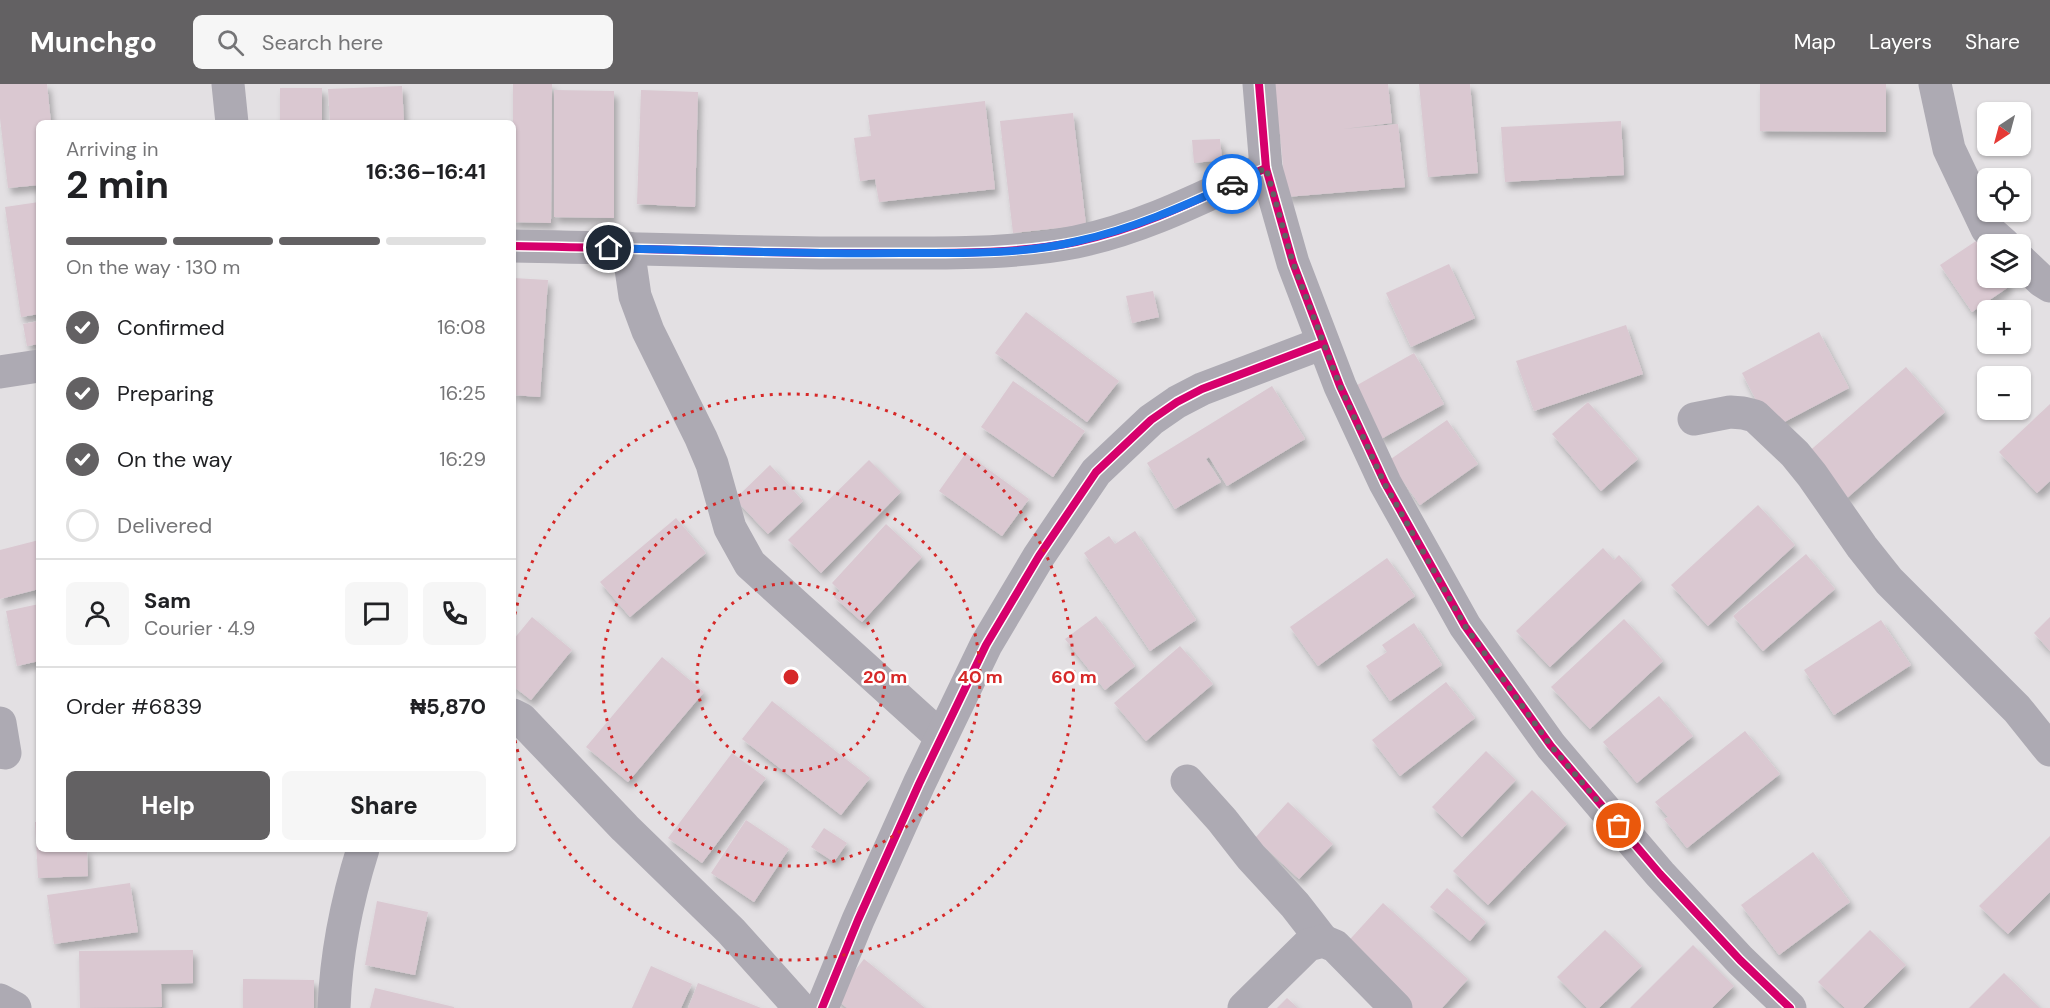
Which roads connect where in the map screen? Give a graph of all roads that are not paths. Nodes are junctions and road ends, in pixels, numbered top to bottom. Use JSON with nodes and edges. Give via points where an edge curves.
{"nodes":[{"id":1,"x":228,"y":84,"type":"edge"},
{"id":2,"x":1259,"y":84,"type":"edge"},
{"id":3,"x":1935,"y":84,"type":"edge"},
{"id":4,"x":232,"y":120,"type":"edge"},
{"id":5,"x":1266,"y":168,"type":"junction"},
{"id":6,"x":1993,"y":234,"type":"edge"},
{"id":7,"x":516,"y":246,"type":"edge"},
{"id":8,"x":628,"y":248,"type":"junction"},
{"id":9,"x":2031,"y":270,"type":"edge"},
{"id":10,"x":2050,"y":286,"type":"edge"},
{"id":11,"x":1323,"y":343,"type":"junction"},
{"id":12,"x":36,"y":366,"type":"edge"},
{"id":13,"x":0,"y":372,"type":"edge"},
{"id":14,"x":1694,"y":419,"type":"dead end"},
{"id":15,"x":516,"y":716,"type":"edge"},
{"id":16,"x":942,"y":737,"type":"junction"},
{"id":17,"x":2050,"y":750,"type":"edge"},
{"id":18,"x":1187,"y":781,"type":"dead end"},
{"id":19,"x":362,"y":852,"type":"edge"},
{"id":20,"x":1323,"y":940,"type":"junction"},
{"id":21,"x":0,"y":1000,"type":"edge"},
{"id":22,"x":15,"y":1008,"type":"edge"},
{"id":23,"x":334,"y":1008,"type":"edge"},
{"id":24,"x":800,"y":1008,"type":"edge"},
{"id":25,"x":822,"y":1008,"type":"edge"},
{"id":26,"x":1244,"y":1008,"type":"edge"},
{"id":27,"x":1396,"y":1008,"type":"edge"},
{"id":28,"x":1790,"y":1008,"type":"edge"}],
"edges":[{"from":1,"to":4,"type":"street"},
{"from":2,"to":5,"type":"street"},
{"from":3,"to":6,"type":"street","via":[[1949,149]]},
{"from":5,"to":8,"type":"street","via":[[1170,213],[1124,229],[1077,242],[1018,251],[849,254]]},
{"from":5,"to":11,"type":"street","via":[[1293,263]]},
{"from":7,"to":8,"type":"street"},
{"from":8,"to":16,"type":"street","via":[[635,296],[648,331],[701,438],[730,528],[750,564]]},
{"from":9,"to":10,"type":"street"},
{"from":11,"to":16,"type":"street","via":[[1177,402],[1151,420],[1096,472],[992,635]]},
{"from":11,"to":28,"type":"street","via":[[1384,483],[1465,626],[1551,746],[1660,874]]},
{"from":12,"to":13,"type":"street"},
{"from":14,"to":17,"type":"street","via":[[1730,412],[1755,416],[1795,454],[1889,581],[2017,709]]},
{"from":15,"to":24,"type":"street","via":[[731,931]]},
{"from":16,"to":25,"type":"street"},
{"from":18,"to":20,"type":"street"},
{"from":19,"to":23,"type":"street","via":[[344,928]]},
{"from":20,"to":26,"type":"street","via":[[1308,945]]},
{"from":20,"to":27,"type":"street","via":[[1335,946]]},
{"from":21,"to":22,"type":"street"}]}
